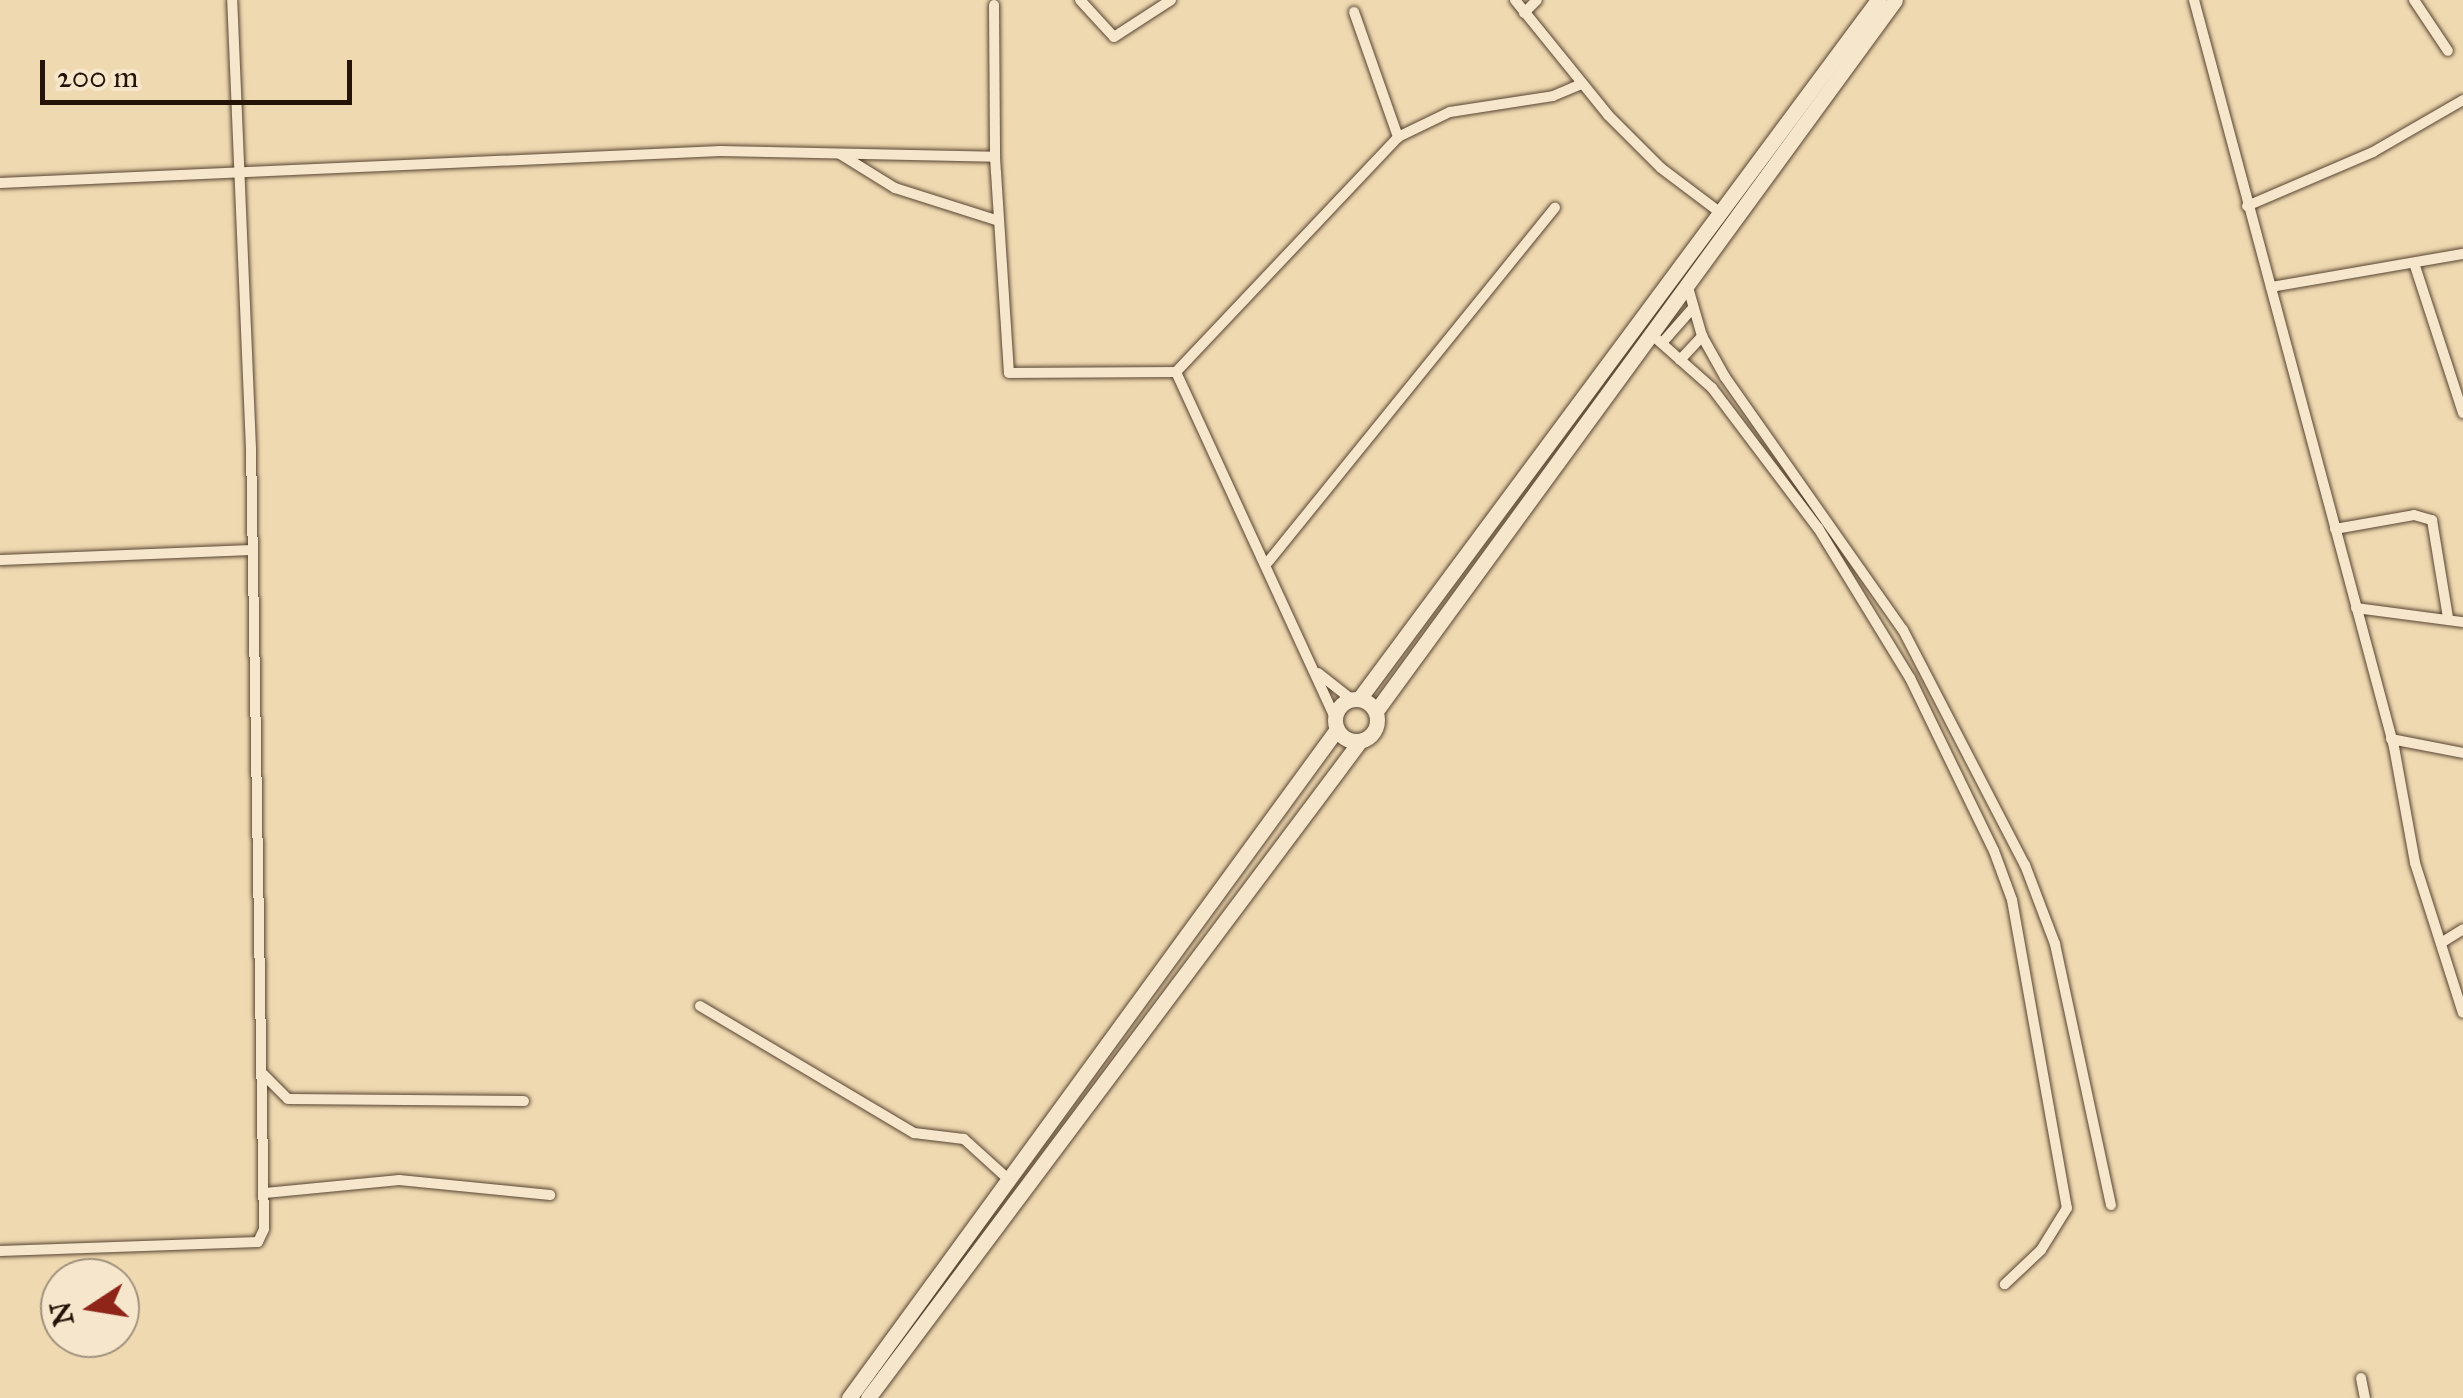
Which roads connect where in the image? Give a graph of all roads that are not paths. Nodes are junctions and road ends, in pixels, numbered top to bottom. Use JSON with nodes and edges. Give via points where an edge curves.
{"nodes":[{"id":1,"x":232,"y":0,"type":"edge"},
{"id":2,"x":1080,"y":0,"type":"edge"},
{"id":3,"x":1171,"y":0,"type":"edge"},
{"id":4,"x":1515,"y":0,"type":"edge"},
{"id":5,"x":1537,"y":0,"type":"edge"},
{"id":6,"x":1878,"y":0,"type":"edge"},
{"id":7,"x":1894,"y":0,"type":"edge"},
{"id":8,"x":2194,"y":0,"type":"edge"},
{"id":9,"x":2414,"y":0,"type":"edge"},
{"id":10,"x":994,"y":6,"type":"dead end"},
{"id":11,"x":1354,"y":12,"type":"dead end"},
{"id":12,"x":1524,"y":13,"type":"junction"},
{"id":13,"x":2448,"y":51,"type":"dead end"},
{"id":14,"x":1579,"y":85,"type":"junction"},
{"id":15,"x":2463,"y":100,"type":"edge"},
{"id":16,"x":1398,"y":137,"type":"junction"},
{"id":17,"x":840,"y":154,"type":"junction"},
{"id":18,"x":994,"y":156,"type":"junction"},
{"id":19,"x":239,"y":172,"type":"junction"},
{"id":20,"x":0,"y":184,"type":"edge"},
{"id":21,"x":2247,"y":206,"type":"junction"},
{"id":22,"x":1555,"y":208,"type":"dead end"},
{"id":23,"x":1722,"y":214,"type":"junction"},
{"id":24,"x":998,"y":221,"type":"junction"},
{"id":25,"x":2463,"y":254,"type":"edge"},
{"id":26,"x":2414,"y":263,"type":"junction"},
{"id":27,"x":1686,"y":283,"type":"junction"},
{"id":28,"x":2271,"y":287,"type":"junction"},
{"id":29,"x":1692,"y":309,"type":"junction"},
{"id":30,"x":1702,"y":336,"type":"junction"},
{"id":31,"x":1656,"y":338,"type":"junction"},
{"id":32,"x":2449,"y":359,"type":"junction"},
{"id":33,"x":1680,"y":360,"type":"junction"},
{"id":34,"x":2463,"y":360,"type":"edge"},
{"id":35,"x":1176,"y":372,"type":"junction"},
{"id":36,"x":2463,"y":413,"type":"edge"},
{"id":37,"x":2335,"y":529,"type":"junction"},
{"id":38,"x":253,"y":550,"type":"junction"},
{"id":39,"x":0,"y":560,"type":"edge"},
{"id":40,"x":1268,"y":562,"type":"junction"},
{"id":41,"x":2356,"y":608,"type":"junction"},
{"id":42,"x":2448,"y":618,"type":"junction"},
{"id":43,"x":2463,"y":622,"type":"edge"},
{"id":44,"x":1317,"y":672,"type":"junction"},
{"id":45,"x":1355,"y":699,"type":"junction"},
{"id":46,"x":1376,"y":711,"type":"junction"},
{"id":47,"x":1336,"y":724,"type":"junction"},
{"id":48,"x":2392,"y":739,"type":"junction"},
{"id":49,"x":1360,"y":741,"type":"junction"},
{"id":50,"x":2463,"y":753,"type":"edge"},
{"id":51,"x":2463,"y":929,"type":"edge"},
{"id":52,"x":2440,"y":942,"type":"junction"},
{"id":53,"x":700,"y":1006,"type":"dead end"},
{"id":54,"x":2463,"y":1013,"type":"edge"},
{"id":55,"x":262,"y":1073,"type":"junction"},
{"id":56,"x":524,"y":1101,"type":"dead end"},
{"id":57,"x":1008,"y":1179,"type":"junction"},
{"id":58,"x":265,"y":1192,"type":"junction"},
{"id":59,"x":550,"y":1195,"type":"dead end"},
{"id":60,"x":2111,"y":1206,"type":"dead end"},
{"id":61,"x":0,"y":1251,"type":"edge"},
{"id":62,"x":2004,"y":1284,"type":"dead end"},
{"id":63,"x":2361,"y":1378,"type":"dead end"},
{"id":64,"x":849,"y":1398,"type":"edge"},
{"id":65,"x":868,"y":1398,"type":"edge"},
{"id":66,"x":2365,"y":1398,"type":"edge"}],
"edges":[{"from":1,"to":19,"type":"street"},
{"from":2,"to":3,"type":"street","via":[[1114,37]]},
{"from":4,"to":12,"type":"street"},
{"from":5,"to":12,"type":"street"},
{"from":6,"to":23,"type":"street"},
{"from":7,"to":27,"type":"street"},
{"from":8,"to":21,"type":"street"},
{"from":9,"to":13,"type":"street"},
{"from":10,"to":18,"type":"street"},
{"from":11,"to":16,"type":"street"},
{"from":12,"to":14,"type":"street"},
{"from":14,"to":16,"type":"street","via":[[1553,96],[1450,112]]},
{"from":14,"to":23,"type":"street","via":[[1660,168]]},
{"from":15,"to":21,"type":"street","via":[[2373,152]]},
{"from":16,"to":35,"type":"street"},
{"from":17,"to":18,"type":"street"},
{"from":17,"to":19,"type":"street","via":[[720,152]]},
{"from":17,"to":24,"type":"street","via":[[896,188]]},
{"from":18,"to":24,"type":"street"},
{"from":19,"to":20,"type":"street"},
{"from":19,"to":38,"type":"street"},
{"from":21,"to":28,"type":"street"},
{"from":22,"to":40,"type":"street"},
{"from":23,"to":45,"type":"street"},
{"from":24,"to":35,"type":"street","via":[[1008,373]]},
{"from":25,"to":26,"type":"street"},
{"from":26,"to":28,"type":"street"},
{"from":26,"to":32,"type":"street"},
{"from":27,"to":29,"type":"street"},
{"from":27,"to":31,"type":"street"},
{"from":28,"to":37,"type":"street"},
{"from":29,"to":30,"type":"street"},
{"from":29,"to":31,"type":"street"},
{"from":30,"to":33,"type":"street"},
{"from":30,"to":60,"type":"street","via":[[1724,377],[1904,630],[2025,865],[2055,944]]},
{"from":31,"to":33,"type":"street"},
{"from":31,"to":46,"type":"street"},
{"from":32,"to":34,"type":"street"},
{"from":32,"to":36,"type":"street"},
{"from":33,"to":62,"type":"street","via":[[1712,388],[1866,602],[1910,678],[2012,900],[2067,1208],[2041,1250]]},
{"from":35,"to":40,"type":"street"},
{"from":37,"to":41,"type":"street"},
{"from":37,"to":42,"type":"street","via":[[2414,515],[2432,520]]},
{"from":38,"to":39,"type":"street"},
{"from":38,"to":55,"type":"street"},
{"from":40,"to":44,"type":"street"},
{"from":41,"to":42,"type":"street"},
{"from":41,"to":48,"type":"street"},
{"from":42,"to":43,"type":"street"},
{"from":44,"to":45,"type":"street"},
{"from":44,"to":47,"type":"street"},
{"from":45,"to":46,"type":"street"},
{"from":45,"to":47,"type":"street"},
{"from":46,"to":49,"type":"street","via":[[1376,728]]},
{"from":47,"to":49,"type":"street"},
{"from":47,"to":57,"type":"street"},
{"from":48,"to":50,"type":"street"},
{"from":48,"to":52,"type":"street","via":[[2415,863]]},
{"from":49,"to":65,"type":"street"},
{"from":51,"to":52,"type":"street"},
{"from":52,"to":54,"type":"street"},
{"from":53,"to":57,"type":"street","via":[[914,1132],[964,1139]]},
{"from":55,"to":56,"type":"street","via":[[288,1099]]},
{"from":55,"to":58,"type":"street"},
{"from":57,"to":64,"type":"street"},
{"from":58,"to":59,"type":"street","via":[[398,1180]]},
{"from":58,"to":61,"type":"street","via":[[258,1242]]},
{"from":63,"to":66,"type":"street"}]}
